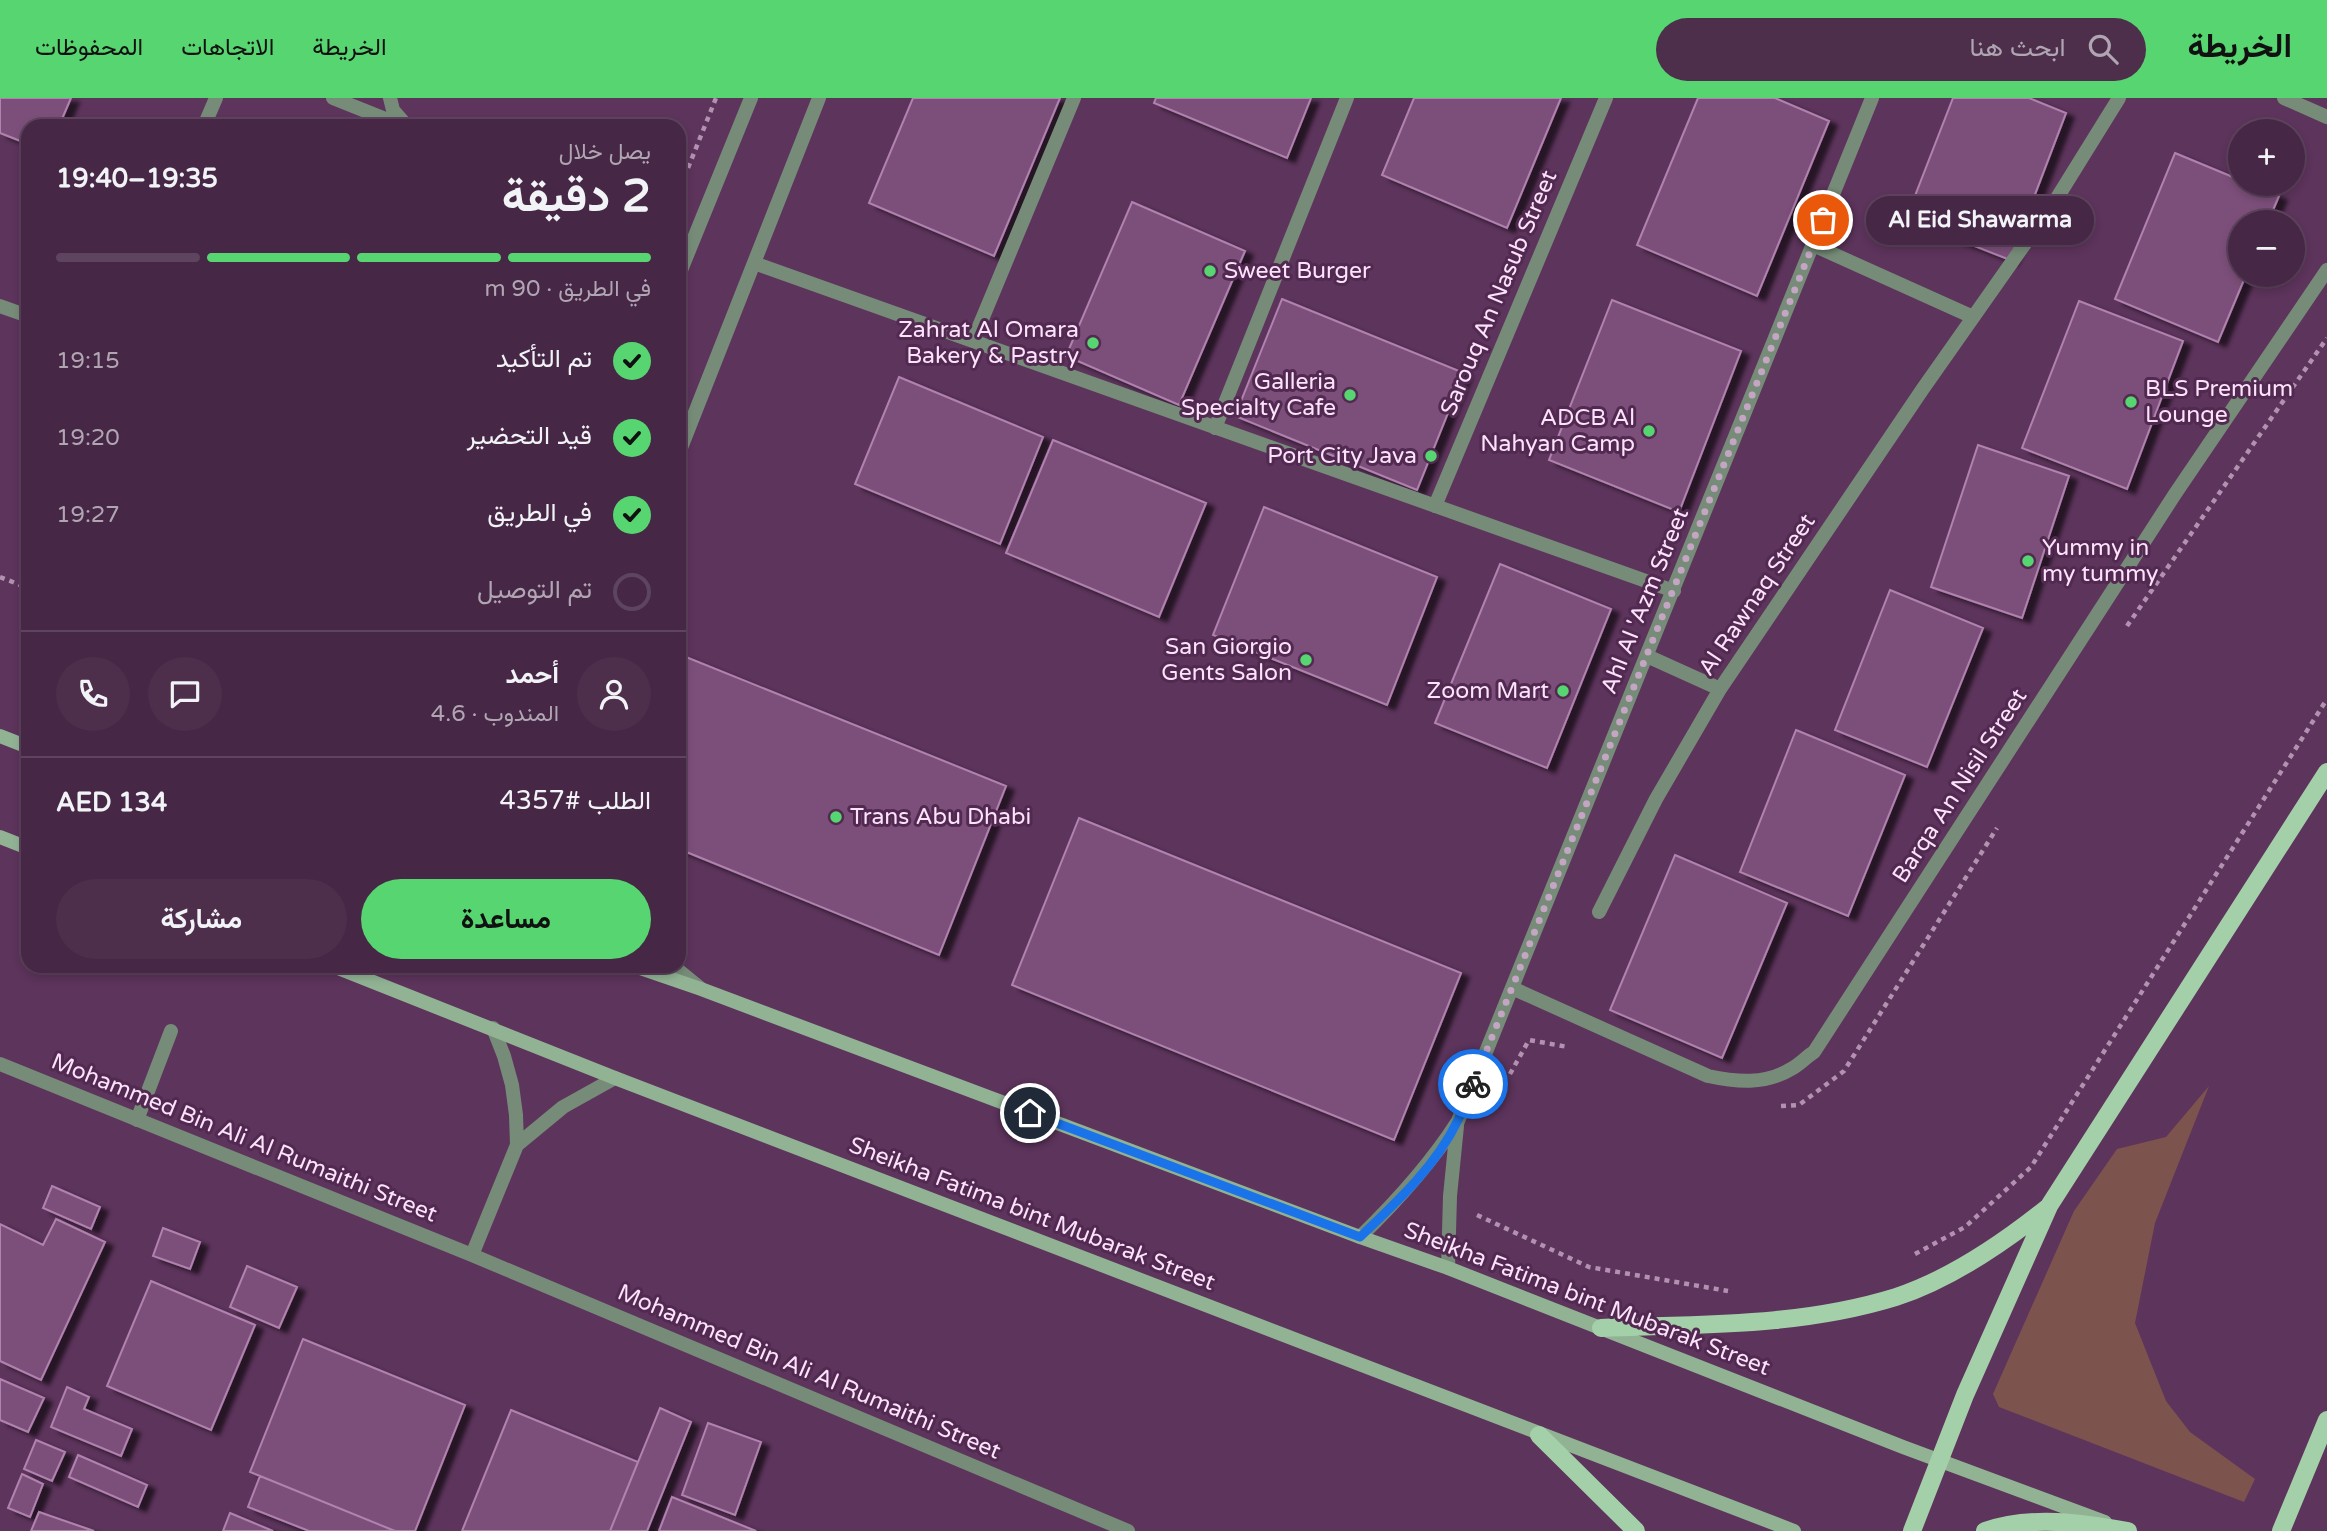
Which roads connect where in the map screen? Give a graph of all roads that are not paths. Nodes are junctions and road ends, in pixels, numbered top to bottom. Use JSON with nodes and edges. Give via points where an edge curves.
{"nodes":[{"id":1,"x":216,"y":98,"type":"edge"},
{"id":2,"x":333,"y":98,"type":"edge"},
{"id":3,"x":390,"y":98,"type":"edge"},
{"id":4,"x":751,"y":98,"type":"edge"},
{"id":5,"x":819,"y":98,"type":"edge"},
{"id":6,"x":1074,"y":98,"type":"edge"},
{"id":7,"x":1347,"y":98,"type":"edge"},
{"id":8,"x":1606,"y":98,"type":"edge"},
{"id":9,"x":1872,"y":98,"type":"edge"},
{"id":10,"x":2119,"y":98,"type":"edge"},
{"id":11,"x":2284,"y":98,"type":"edge"},
{"id":12,"x":2327,"y":117,"type":"edge"},
{"id":13,"x":207,"y":119,"type":"edge"},
{"id":14,"x":387,"y":119,"type":"edge"},
{"id":15,"x":400,"y":119,"type":"edge"},
{"id":16,"x":686,"y":236,"type":"edge"},
{"id":17,"x":694,"y":239,"type":"junction"},
{"id":18,"x":1813,"y":245,"type":"junction"},
{"id":19,"x":686,"y":258,"type":"edge"},
{"id":20,"x":754,"y":263,"type":"junction"},
{"id":21,"x":2327,"y":270,"type":"edge"},
{"id":22,"x":0,"y":306,"type":"edge"},
{"id":23,"x":21,"y":314,"type":"edge"},
{"id":24,"x":1973,"y":317,"type":"junction"},
{"id":25,"x":973,"y":341,"type":"junction"},
{"id":26,"x":1215,"y":428,"type":"junction"},
{"id":27,"x":686,"y":435,"type":"edge"},
{"id":28,"x":1435,"y":506,"type":"junction"},
{"id":29,"x":1674,"y":591,"type":"junction"},
{"id":30,"x":1647,"y":656,"type":"junction"},
{"id":31,"x":1720,"y":689,"type":"junction"},
{"id":32,"x":0,"y":736,"type":"edge"},
{"id":33,"x":21,"y":744,"type":"edge"},
{"id":34,"x":2327,"y":772,"type":"edge"},
{"id":35,"x":0,"y":837,"type":"edge"},
{"id":36,"x":21,"y":845,"type":"edge"},
{"id":37,"x":1599,"y":912,"type":"dead end"},
{"id":38,"x":351,"y":973,"type":"edge"},
{"id":39,"x":654,"y":973,"type":"edge"},
{"id":40,"x":682,"y":973,"type":"edge"},
{"id":41,"x":1512,"y":988,"type":"junction"},
{"id":42,"x":701,"y":989,"type":"junction"},
{"id":43,"x":493,"y":1028,"type":"junction"},
{"id":44,"x":171,"y":1031,"type":"dead end"},
{"id":45,"x":0,"y":1064,"type":"edge"},
{"id":46,"x":615,"y":1078,"type":"junction"},
{"id":47,"x":137,"y":1120,"type":"junction"},
{"id":48,"x":1458,"y":1121,"type":"junction"},
{"id":49,"x":517,"y":1145,"type":"junction"},
{"id":50,"x":2049,"y":1206,"type":"junction"},
{"id":51,"x":1360,"y":1237,"type":"junction"},
{"id":52,"x":472,"y":1255,"type":"junction"},
{"id":53,"x":1448,"y":1268,"type":"junction"},
{"id":54,"x":1601,"y":1328,"type":"junction"},
{"id":55,"x":2327,"y":1420,"type":"edge"},
{"id":56,"x":1539,"y":1435,"type":"junction"},
{"id":57,"x":1940,"y":1461,"type":"junction"},
{"id":58,"x":1128,"y":1531,"type":"edge"},
{"id":59,"x":1636,"y":1531,"type":"edge"},
{"id":60,"x":1794,"y":1531,"type":"edge"},
{"id":61,"x":1912,"y":1531,"type":"edge"},
{"id":62,"x":1985,"y":1531,"type":"edge"},
{"id":63,"x":2129,"y":1531,"type":"edge"},
{"id":64,"x":2281,"y":1531,"type":"edge"}],
"edges":[{"from":1,"to":13,"type":"street"},
{"from":2,"to":14,"type":"street"},
{"from":3,"to":15,"type":"street"},
{"from":4,"to":17,"type":"street"},
{"from":5,"to":20,"type":"street"},
{"from":6,"to":25,"type":"street"},
{"from":7,"to":26,"type":"street"},
{"from":8,"to":28,"type":"street","name":"Sarouq An Nasub Street"},
{"from":9,"to":18,"type":"street","name":"Ahl Al 'Azm Street"},
{"from":10,"to":24,"type":"street","name":"Al Rawnaq Street","via":[[2057,198]]},
{"from":11,"to":12,"type":"street"},
{"from":16,"to":17,"type":"street"},
{"from":17,"to":19,"type":"street"},
{"from":18,"to":24,"type":"street"},
{"from":18,"to":29,"type":"street","name":"Ahl Al 'Azm Street"},
{"from":20,"to":25,"type":"street"},
{"from":20,"to":27,"type":"street"},
{"from":21,"to":41,"type":"street","name":"Barqa An Nisil Street","via":[[2175,494],[1814,1052],[1791,1070],[1764,1080],[1736,1082],[1708,1076]]},
{"from":22,"to":23,"type":"street"},
{"from":24,"to":31,"type":"street","name":"Al Rawnaq Street"},
{"from":25,"to":26,"type":"street"},
{"from":26,"to":28,"type":"street"},
{"from":28,"to":29,"type":"street"},
{"from":29,"to":30,"type":"street","name":"Ahl Al 'Azm Street"},
{"from":30,"to":31,"type":"street"},
{"from":30,"to":41,"type":"street","name":"Ahl Al 'Azm Street"},
{"from":31,"to":37,"type":"street","name":"Al Rawnaq Street","via":[[1656,799]]},
{"from":32,"to":33,"type":"main road"},
{"from":34,"to":50,"type":"main road"},
{"from":35,"to":36,"type":"main road"},
{"from":38,"to":43,"type":"main road","name":"Sheikha Fatima bint Mubarak Street"},
{"from":39,"to":42,"type":"main road","name":"Sheikha Fatima bint Mubarak Street"},
{"from":40,"to":42,"type":"street"},
{"from":41,"to":48,"type":"street","name":"Ahl Al 'Azm Street"},
{"from":42,"to":51,"type":"main road","name":"Sheikha Fatima bint Mubarak Street"},
{"from":43,"to":46,"type":"main road","name":"Sheikha Fatima bint Mubarak Street"},
{"from":43,"to":49,"type":"street","via":[[512,1085]]},
{"from":44,"to":47,"type":"street"},
{"from":45,"to":47,"type":"street","name":"Mohammed Bin Ali Al Rumaithi Street"},
{"from":46,"to":49,"type":"street","via":[[563,1107]]},
{"from":46,"to":56,"type":"main road","name":"Sheikha Fatima bint Mubarak Street"},
{"from":47,"to":52,"type":"street","name":"Mohammed Bin Ali Al Rumaithi Street"},
{"from":48,"to":51,"type":"street","name":"Ahl Al 'Azm Street","via":[[1413,1184]]},
{"from":48,"to":53,"type":"street","name":"Ahl Al 'Azm Street"},
{"from":49,"to":52,"type":"street"},
{"from":50,"to":54,"type":"main road","via":[[2005,1240],[1898,1296],[1783,1321]]},
{"from":50,"to":57,"type":"main road"},
{"from":51,"to":53,"type":"main road","name":"Sheikha Fatima bint Mubarak Street"},
{"from":52,"to":58,"type":"street","name":"Mohammed Bin Ali Al Rumaithi Street"},
{"from":53,"to":54,"type":"main road","name":"Sheikha Fatima bint Mubarak Street"},
{"from":54,"to":57,"type":"main road","name":"Sheikha Fatima bint Mubarak Street"},
{"from":55,"to":64,"type":"main road"},
{"from":56,"to":59,"type":"main road"},
{"from":56,"to":60,"type":"main road","name":"Sheikha Fatima bint Mubarak Street"},
{"from":57,"to":61,"type":"main road"},
{"from":57,"to":63,"type":"main road","name":"Sheikha Fatima bint Mubarak Street"},
{"from":62,"to":63,"type":"main road","via":[[2060,1521]]}]}
